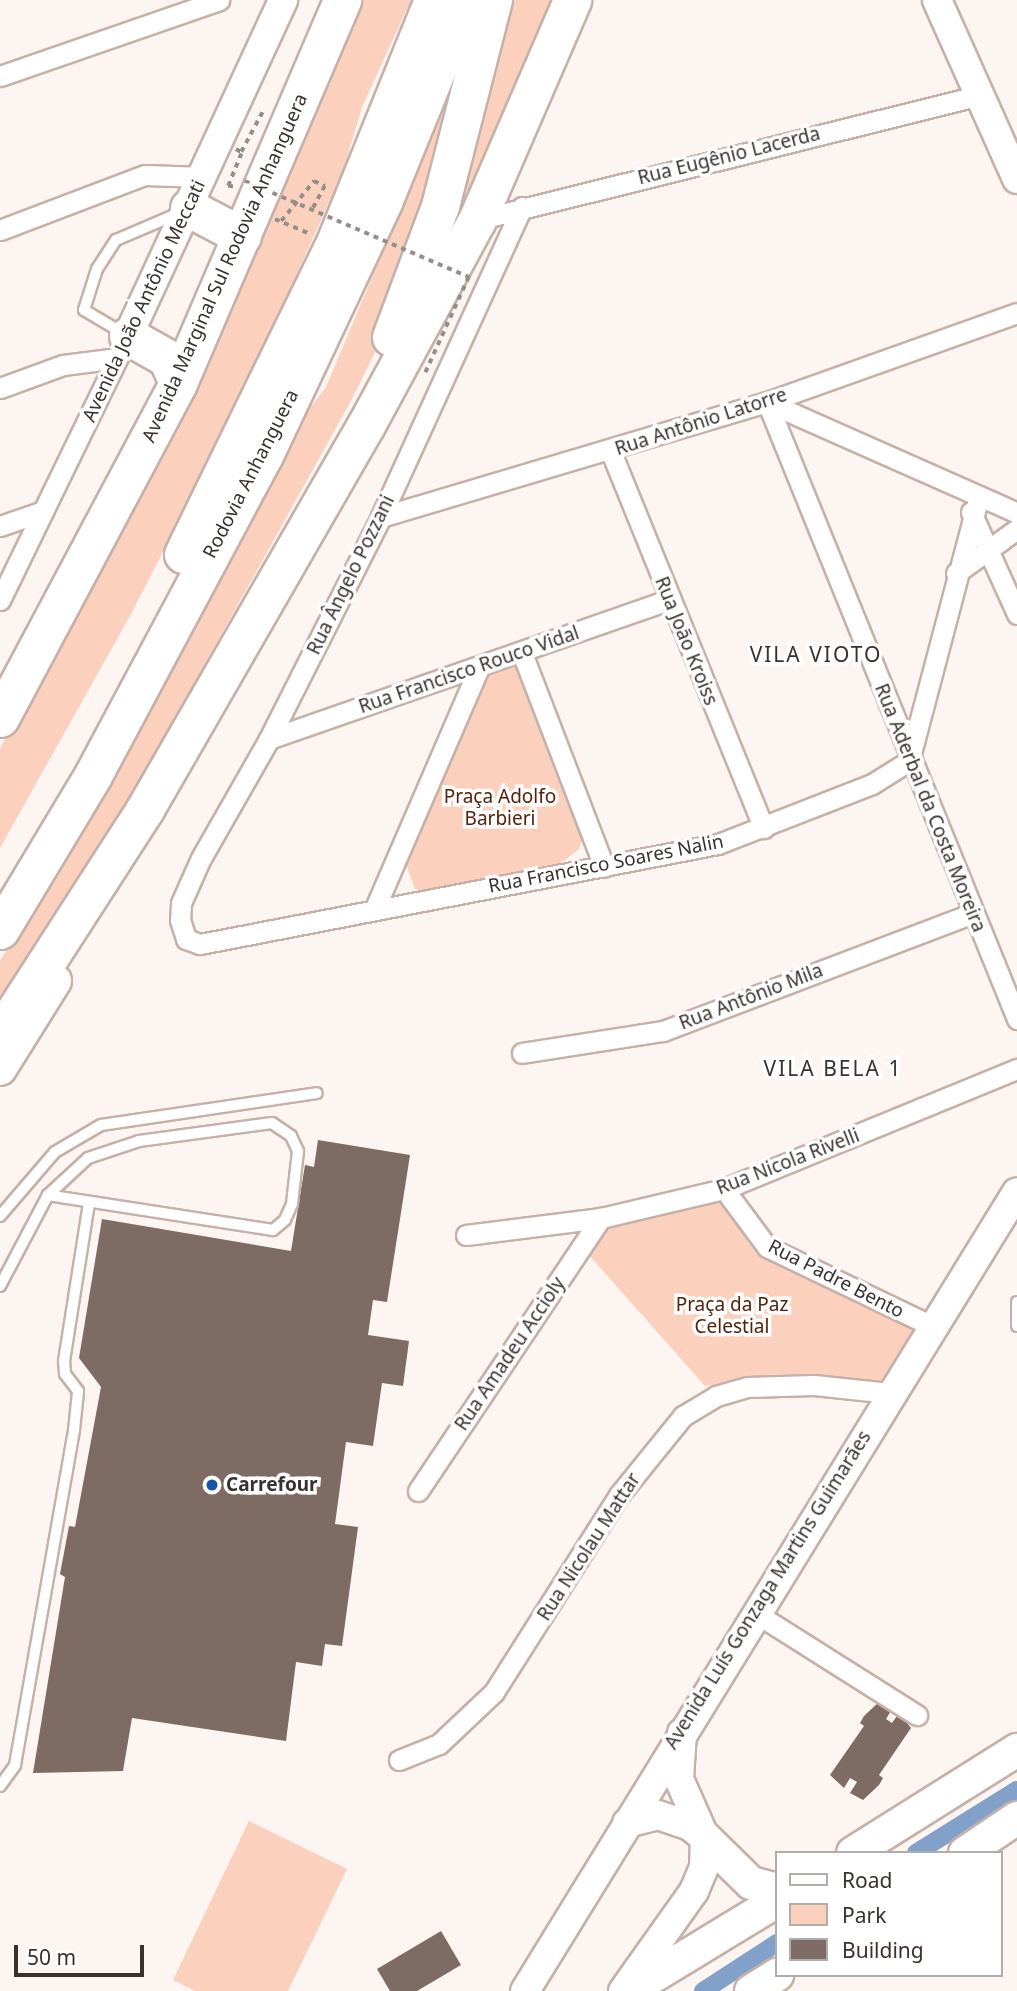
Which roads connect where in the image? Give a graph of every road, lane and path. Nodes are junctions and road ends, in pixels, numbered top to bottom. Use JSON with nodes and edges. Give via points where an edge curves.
{"nodes":[{"id":1,"x":219,"y":0,"type":"edge"},
{"id":2,"x":283,"y":0,"type":"edge"},
{"id":3,"x":342,"y":0,"type":"edge"},
{"id":4,"x":433,"y":0,"type":"edge"},
{"id":5,"x":465,"y":0,"type":"edge"},
{"id":6,"x":494,"y":0,"type":"edge"},
{"id":7,"x":572,"y":0,"type":"edge"},
{"id":8,"x":937,"y":0,"type":"edge"},
{"id":9,"x":175,"y":7,"type":"edge"},
{"id":10,"x":0,"y":76,"type":"edge"},
{"id":11,"x":981,"y":95,"type":"junction"},
{"id":12,"x":1017,"y":179,"type":"edge"},
{"id":13,"x":245,"y":181,"type":"dead end"},
{"id":14,"x":196,"y":192,"type":"junction"},
{"id":15,"x":522,"y":207,"type":"junction"},
{"id":16,"x":313,"y":209,"type":"junction"},
{"id":17,"x":477,"y":220,"type":"junction"},
{"id":18,"x":281,"y":221,"type":"dead end"},
{"id":19,"x":0,"y":230,"type":"edge"},
{"id":20,"x":242,"y":236,"type":"junction"},
{"id":21,"x":1017,"y":313,"type":"edge"},
{"id":22,"x":123,"y":347,"type":"junction"},
{"id":23,"x":424,"y":376,"type":"dead end"},
{"id":24,"x":178,"y":383,"type":"junction"},
{"id":25,"x":0,"y":388,"type":"edge"},
{"id":26,"x":768,"y":402,"type":"junction"},
{"id":27,"x":611,"y":452,"type":"junction"},
{"id":28,"x":975,"y":504,"type":"junction"},
{"id":29,"x":43,"y":511,"type":"junction"},
{"id":30,"x":1017,"y":513,"type":"edge"},
{"id":31,"x":381,"y":517,"type":"junction"},
{"id":32,"x":0,"y":526,"type":"edge"},
{"id":33,"x":1017,"y":528,"type":"edge"},
{"id":34,"x":987,"y":547,"type":"junction"},
{"id":35,"x":283,"y":565,"type":"junction"},
{"id":36,"x":956,"y":573,"type":"junction"},
{"id":37,"x":0,"y":600,"type":"edge"},
{"id":38,"x":668,"y":600,"type":"junction"},
{"id":39,"x":1017,"y":614,"type":"edge"},
{"id":40,"x":522,"y":653,"type":"junction"},
{"id":41,"x":479,"y":668,"type":"junction"},
{"id":42,"x":0,"y":718,"type":"edge"},
{"id":43,"x":269,"y":739,"type":"junction"},
{"id":44,"x":909,"y":761,"type":"junction"},
{"id":45,"x":764,"y":828,"type":"junction"},
{"id":46,"x":604,"y":867,"type":"junction"},
{"id":47,"x":0,"y":882,"type":"edge"},
{"id":48,"x":374,"y":908,"type":"junction"},
{"id":49,"x":972,"y":914,"type":"junction"},
{"id":50,"x":0,"y":930,"type":"edge"},
{"id":51,"x":187,"y":939,"type":"joint"},
{"id":52,"x":1017,"y":1019,"type":"edge"},
{"id":53,"x":5,"y":1049,"type":"edge"},
{"id":54,"x":522,"y":1053,"type":"dead end"},
{"id":55,"x":1017,"y":1069,"type":"edge"},
{"id":56,"x":0,"y":1083,"type":"edge"},
{"id":57,"x":317,"y":1093,"type":"dead end"},
{"id":58,"x":250,"y":1105,"type":"junction"},
{"id":59,"x":266,"y":1124,"type":"junction"},
{"id":60,"x":724,"y":1189,"type":"junction"},
{"id":61,"x":1017,"y":1192,"type":"edge"},
{"id":62,"x":48,"y":1195,"type":"junction"},
{"id":63,"x":89,"y":1203,"type":"junction"},
{"id":64,"x":0,"y":1216,"type":"edge"},
{"id":65,"x":601,"y":1218,"type":"junction"},
{"id":66,"x":467,"y":1235,"type":"dead end"},
{"id":67,"x":0,"y":1286,"type":"edge"},
{"id":68,"x":1017,"y":1302,"type":"edge"},
{"id":69,"x":932,"y":1326,"type":"junction"},
{"id":70,"x":1017,"y":1326,"type":"edge"},
{"id":71,"x":890,"y":1393,"type":"junction"},
{"id":72,"x":418,"y":1491,"type":"dead end"},
{"id":73,"x":754,"y":1612,"type":"junction"},
{"id":74,"x":917,"y":1715,"type":"dead end"},
{"id":75,"x":682,"y":1727,"type":"junction"},
{"id":76,"x":1017,"y":1750,"type":"edge"},
{"id":77,"x":399,"y":1760,"type":"dead end"},
{"id":78,"x":0,"y":1786,"type":"edge"},
{"id":79,"x":1017,"y":1818,"type":"edge"},
{"id":80,"x":627,"y":1823,"type":"junction"},
{"id":81,"x":705,"y":1838,"type":"junction"},
{"id":82,"x":856,"y":1851,"type":"edge"},
{"id":83,"x":968,"y":1851,"type":"edge"},
{"id":84,"x":776,"y":1890,"type":"edge"},
{"id":85,"x":776,"y":1902,"type":"edge"},
{"id":86,"x":776,"y":1976,"type":"edge"},
{"id":87,"x":776,"y":1976,"type":"edge"},
{"id":88,"x":525,"y":1991,"type":"edge"},
{"id":89,"x":623,"y":1991,"type":"edge"},
{"id":90,"x":629,"y":1991,"type":"edge"},
{"id":91,"x":751,"y":1991,"type":"edge"},
{"id":92,"x":761,"y":1991,"type":"edge"}],
"edges":[{"from":1,"to":9,"type":"street"},
{"from":2,"to":14,"type":"main road","name":"Avenida João Antônio Meccati"},
{"from":3,"to":20,"type":"highway","name":"Avenida Marginal Sul Rodovia Anhanguera"},
{"from":4,"to":47,"type":"highway","name":"Rodovia Anhanguera","via":[[304,310],[135,644]]},
{"from":5,"to":50,"type":"highway","name":"Rodovia Anhanguera","via":[[383,202],[264,454],[93,775]]},
{"from":6,"to":35,"type":"highway","via":[[421,262],[371,388]]},
{"from":7,"to":17,"type":"highway"},
{"from":8,"to":11,"type":"main road"},
{"from":9,"to":10,"type":"street"},
{"from":11,"to":12,"type":"main road"},
{"from":11,"to":15,"type":"street","name":"Rua Eugênio Lacerda"},
{"from":13,"to":16,"type":"path","bridge":true},
{"from":14,"to":19,"type":"street","via":[[145,175]]},
{"from":14,"to":20,"type":"highway"},
{"from":14,"to":22,"type":"main road","name":"Avenida João Antônio Meccati"},
{"from":14,"to":22,"type":"lane","via":[[116,240],[97,268],[84,310]]},
{"from":15,"to":17,"type":"street","name":"Rua Eugênio Lacerda"},
{"from":15,"to":31,"type":"street","name":"Rua Ângelo Pozzani"},
{"from":16,"to":18,"type":"path","via":[[326,186],[314,181]]},
{"from":16,"to":23,"type":"path","bridge":true,"via":[[469,277]]},
{"from":17,"to":35,"type":"highway"},
{"from":20,"to":24,"type":"highway","name":"Avenida Marginal Sul Rodovia Anhanguera"},
{"from":21,"to":26,"type":"street","name":"Rua Antônio Latorre"},
{"from":22,"to":24,"type":"highway","via":[[167,358]]},
{"from":22,"to":25,"type":"street"},
{"from":22,"to":29,"type":"street","name":"Avenida João Antônio Meccati"},
{"from":24,"to":42,"type":"highway","name":"Avenida Marginal Sul Rodovia Anhanguera"},
{"from":26,"to":27,"type":"street","name":"Rua Antônio Latorre"},
{"from":26,"to":28,"type":"street"},
{"from":26,"to":44,"type":"street","name":"Rua Aderbal da Costa Moreira"},
{"from":27,"to":31,"type":"street","name":"Rua Antônio Latorre"},
{"from":27,"to":38,"type":"street","name":"Rua João Kroiss"},
{"from":28,"to":30,"type":"street"},
{"from":28,"to":34,"type":"street"},
{"from":28,"to":36,"type":"street"},
{"from":29,"to":32,"type":"street"},
{"from":29,"to":37,"type":"street","name":"Avenida João Antônio Meccati"},
{"from":31,"to":43,"type":"street","name":"Rua Ângelo Pozzani"},
{"from":33,"to":34,"type":"street"},
{"from":34,"to":36,"type":"street"},
{"from":34,"to":39,"type":"street"},
{"from":35,"to":53,"type":"highway"},
{"from":36,"to":44,"type":"street"},
{"from":38,"to":40,"type":"street","name":"Rua Francisco Rouco Vidal"},
{"from":38,"to":45,"type":"street","name":"Rua João Kroiss"},
{"from":40,"to":41,"type":"street","name":"Rua Francisco Rouco Vidal"},
{"from":40,"to":46,"type":"street"},
{"from":41,"to":43,"type":"street","name":"Rua Francisco Rouco Vidal"},
{"from":41,"to":48,"type":"street"},
{"from":43,"to":51,"type":"street","name":"Rua Ângelo Pozzani","via":[[181,903],[180,920]]},
{"from":44,"to":45,"type":"street","name":"Rua Francisco Soares Nalin","via":[[872,784]]},
{"from":44,"to":49,"type":"street","name":"Rua Aderbal da Costa Moreira"},
{"from":45,"to":46,"type":"street","name":"Rua Francisco Soares Nalin","via":[[718,844]]},
{"from":46,"to":48,"type":"street","name":"Rua Francisco Soares Nalin"},
{"from":48,"to":51,"type":"street","name":"Rua Francisco Soares Nalin","via":[[200,944]]},
{"from":49,"to":52,"type":"street","name":"Rua Aderbal da Costa Moreira"},
{"from":49,"to":54,"type":"street","name":"Rua Antônio Mila","via":[[663,1031]]},
{"from":53,"to":56,"type":"lane"},
{"from":55,"to":60,"type":"street","name":"Rua Nicola Rivelli"},
{"from":57,"to":58,"type":"lane"},
{"from":58,"to":59,"type":"lane"},
{"from":58,"to":64,"type":"lane","via":[[101,1125],[55,1152]]},
{"from":59,"to":62,"type":"lane","via":[[139,1141],[88,1158]]},
{"from":59,"to":63,"type":"lane","via":[[291,1136],[298,1151],[292,1204],[285,1220],[273,1230]]},
{"from":60,"to":65,"type":"street","name":"Rua Nicola Rivelli"},
{"from":60,"to":69,"type":"street","name":"Rua Padre Bento","via":[[767,1247]]},
{"from":61,"to":69,"type":"main road","name":"Avenida Luís Gonzaga Martins Guimarães"},
{"from":62,"to":63,"type":"lane"},
{"from":62,"to":67,"type":"lane"},
{"from":63,"to":78,"type":"lane","via":[[64,1361],[65,1374],[78,1391],[74,1430],[15,1765]]},
{"from":65,"to":66,"type":"street","name":"Rua Nicola Rivelli"},
{"from":65,"to":72,"type":"street","name":"Rua Amadeu Accioly"},
{"from":68,"to":70,"type":"lane"},
{"from":69,"to":71,"type":"main road","name":"Avenida Luís Gonzaga Martins Guimarães"},
{"from":71,"to":73,"type":"main road","name":"Avenida Luís Gonzaga Martins Guimarães"},
{"from":71,"to":77,"type":"street","name":"Rua Nicolau Mattar","via":[[814,1385],[748,1387],[716,1396],[683,1416],[619,1495],[494,1692],[439,1744]]},
{"from":73,"to":74,"type":"street"},
{"from":73,"to":75,"type":"main road","name":"Avenida Luís Gonzaga Martins Guimarães"},
{"from":75,"to":80,"type":"main road","name":"Avenida Luís Gonzaga Martins Guimarães"},
{"from":75,"to":81,"type":"main road","via":[[679,1779]]},
{"from":76,"to":82,"type":"main road"},
{"from":79,"to":83,"type":"main road"},
{"from":80,"to":81,"type":"main road","via":[[658,1815],[690,1826]]},
{"from":80,"to":88,"type":"main road","name":"Avenida Luís Gonzaga Martins Guimarães"},
{"from":81,"to":84,"type":"main road","via":[[751,1883]]},
{"from":81,"to":89,"type":"main road","via":[[704,1867],[694,1891]]},
{"from":85,"to":90,"type":"main road"},
{"from":86,"to":91,"type":"main road"},
{"from":87,"to":92,"type":"main road"}]}
